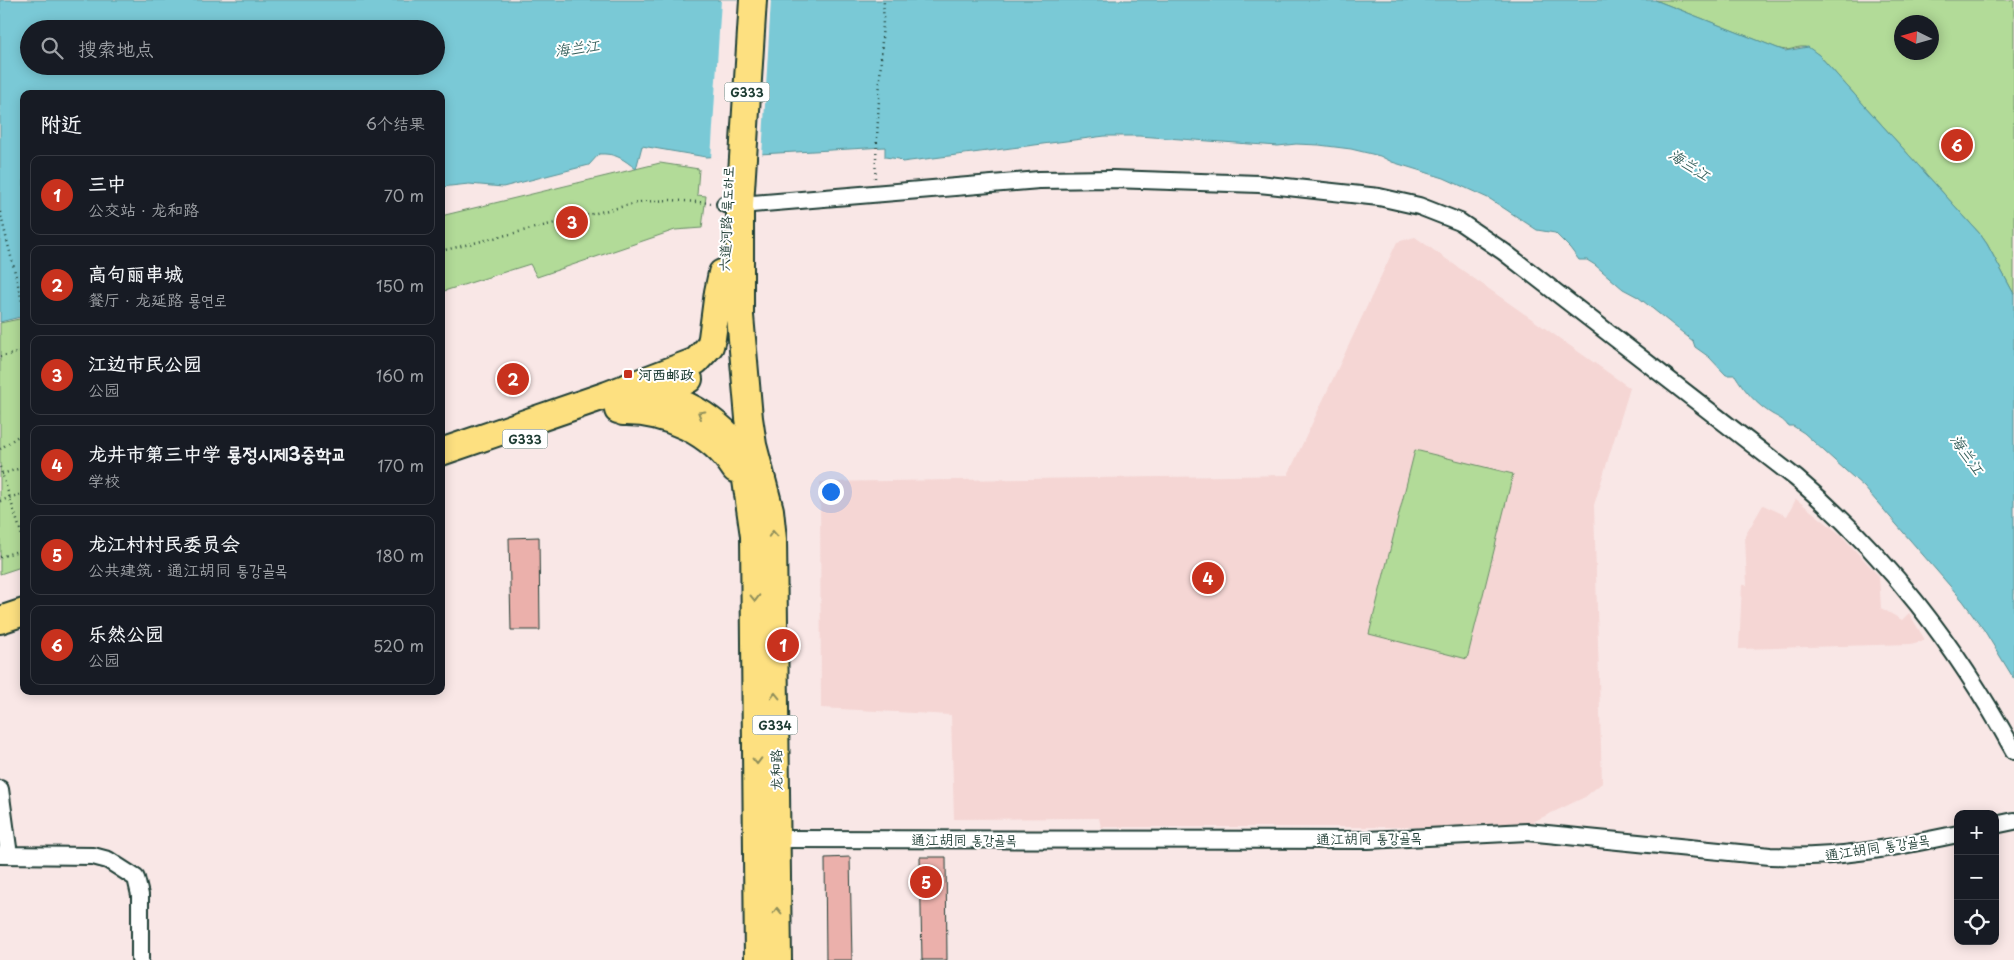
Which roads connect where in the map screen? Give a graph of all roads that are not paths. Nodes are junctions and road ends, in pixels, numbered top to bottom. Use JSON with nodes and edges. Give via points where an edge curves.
{"nodes":[{"id":1,"x":738,"y":0,"type":"edge"},
{"id":2,"x":753,"y":0,"type":"edge"},
{"id":3,"x":733,"y":194,"type":"junction"},
{"id":4,"x":722,"y":273,"type":"junction"},
{"id":5,"x":740,"y":316,"type":"junction"},
{"id":6,"x":729,"y":346,"type":"junction"},
{"id":7,"x":658,"y":396,"type":"junction"},
{"id":8,"x":609,"y":404,"type":"junction"},
{"id":9,"x":742,"y":449,"type":"junction"},
{"id":10,"x":445,"y":451,"type":"edge"},
{"id":11,"x":445,"y":467,"type":"edge"},
{"id":12,"x":757,"y":494,"type":"junction"},
{"id":13,"x":20,"y":595,"type":"edge"},
{"id":14,"x":0,"y":602,"type":"edge"},
{"id":15,"x":20,"y":613,"type":"edge"},
{"id":16,"x":0,"y":620,"type":"edge"},
{"id":17,"x":2014,"y":751,"type":"edge"},
{"id":18,"x":0,"y":789,"type":"edge"},
{"id":19,"x":2014,"y":821,"type":"edge"},
{"id":20,"x":1999,"y":824,"type":"edge"},
{"id":21,"x":1954,"y":835,"type":"edge"},
{"id":22,"x":776,"y":839,"type":"junction"},
{"id":23,"x":4,"y":855,"type":"edge"},
{"id":24,"x":140,"y":960,"type":"edge"},
{"id":25,"x":758,"y":960,"type":"edge"},
{"id":26,"x":778,"y":960,"type":"edge"}],
"edges":[{"from":1,"to":3,"type":"highway","name":"六道河路 륙도하로","number":"G333"},
{"from":2,"to":3,"type":"highway","name":"六道河路 륙도하로","number":"G333"},
{"from":3,"to":4,"type":"highway","name":"六道河路 륙도하로","number":"G333"},
{"from":3,"to":5,"type":"highway","name":"六道河路 륙도하로","number":"G333"},
{"from":3,"to":17,"type":"street","via":[[874,195],[1048,180],[1259,184],[1379,197],[1419,206],[1460,222],[1504,252],[1830,507],[1906,589],[1948,643]]},
{"from":4,"to":6,"type":"highway","name":"六道河路 륙도하로","via":[[727,293]]},
{"from":4,"to":8,"type":"highway","via":[[712,338],[704,353],[687,365]]},
{"from":5,"to":6,"type":"highway"},
{"from":5,"to":12,"type":"highway","name":"六道河路 륙도하로"},
{"from":6,"to":7,"type":"highway","via":[[709,367]]},
{"from":6,"to":9,"type":"highway","name":"六道河路 륙도하로"},
{"from":7,"to":8,"type":"highway","number":"G334","via":[[626,394]]},
{"from":9,"to":7,"type":"highway","number":"G334","one_way":true,"via":[[709,419]]},
{"from":8,"to":10,"type":"highway","number":"G333"},
{"from":8,"to":11,"type":"highway","number":"G333","via":[[578,420]]},
{"from":8,"to":12,"type":"highway","number":"G334","via":[[650,413],[692,430],[714,447]]},
{"from":9,"to":12,"type":"highway","number":"G334"},
{"from":22,"to":12,"type":"highway","name":"龙和路","number":"G334","one_way":true,"via":[[772,524]]},
{"from":12,"to":25,"type":"highway","name":"龙和路","number":"G334","one_way":true,"via":[[754,536]]},
{"from":13,"to":14,"type":"highway"},
{"from":15,"to":16,"type":"highway"},
{"from":18,"to":23,"type":"street"},
{"from":19,"to":20,"type":"street"},
{"from":21,"to":22,"type":"street","name":"通江胡同 통강골목","via":[[1847,855],[1802,858],[1527,832],[1368,840]]},
{"from":26,"to":22,"type":"highway","name":"龙和路","number":"G334","one_way":true},
{"from":23,"to":24,"type":"street","via":[[93,856],[108,860],[136,878],[140,895]]}]}
